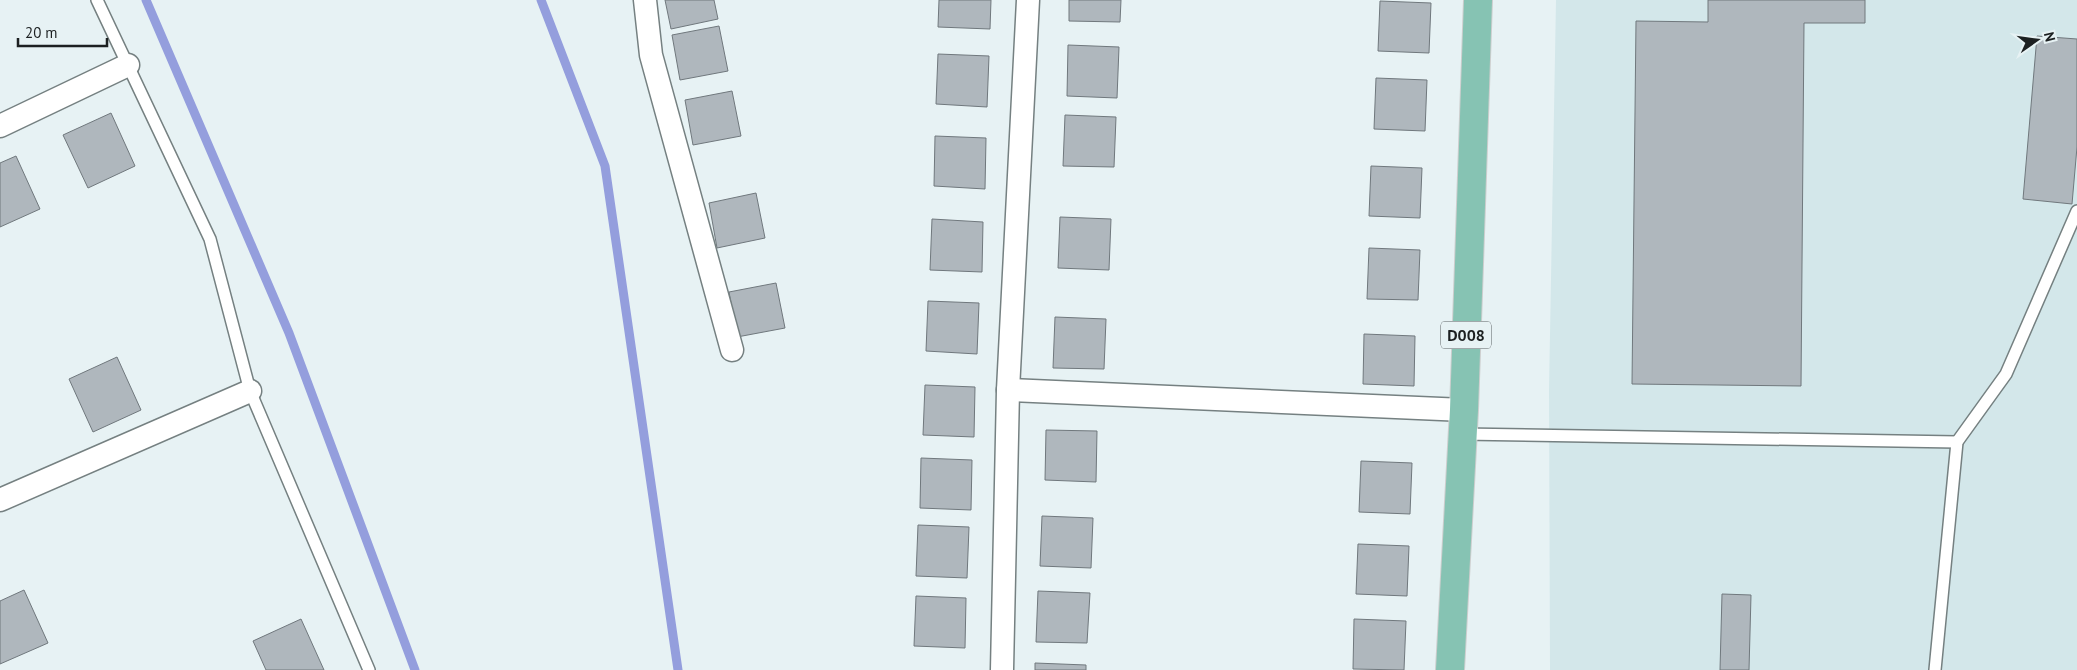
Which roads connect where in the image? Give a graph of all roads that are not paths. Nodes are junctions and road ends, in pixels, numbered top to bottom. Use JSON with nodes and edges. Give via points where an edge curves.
{"nodes":[{"id":1,"x":97,"y":0,"type":"edge"},
{"id":2,"x":645,"y":0,"type":"edge"},
{"id":3,"x":1028,"y":0,"type":"edge"},
{"id":4,"x":1478,"y":0,"type":"edge"},
{"id":5,"x":128,"y":65,"type":"junction"},
{"id":6,"x":0,"y":126,"type":"edge"},
{"id":7,"x":2077,"y":211,"type":"edge"},
{"id":8,"x":732,"y":350,"type":"dead end"},
{"id":9,"x":1008,"y":390,"type":"junction"},
{"id":10,"x":250,"y":391,"type":"junction"},
{"id":11,"x":1463,"y":422,"type":"junction"},
{"id":12,"x":1957,"y":442,"type":"junction"},
{"id":13,"x":0,"y":500,"type":"edge"},
{"id":14,"x":369,"y":670,"type":"edge"},
{"id":15,"x":1002,"y":670,"type":"edge"},
{"id":16,"x":1450,"y":670,"type":"edge"},
{"id":17,"x":1935,"y":670,"type":"edge"}],
"edges":[{"from":1,"to":5,"type":"lane"},
{"from":2,"to":8,"type":"street","via":[[651,55]]},
{"from":3,"to":9,"type":"street"},
{"from":4,"to":11,"type":"main road","number":"D008"},
{"from":5,"to":6,"type":"street"},
{"from":5,"to":10,"type":"lane","via":[[210,240]]},
{"from":7,"to":12,"type":"lane","via":[[2006,374]]},
{"from":9,"to":11,"type":"street"},
{"from":9,"to":15,"type":"street"},
{"from":10,"to":13,"type":"street"},
{"from":10,"to":14,"type":"lane"},
{"from":11,"to":12,"type":"lane"},
{"from":11,"to":16,"type":"main road","number":"D008"},
{"from":12,"to":17,"type":"lane"}]}
